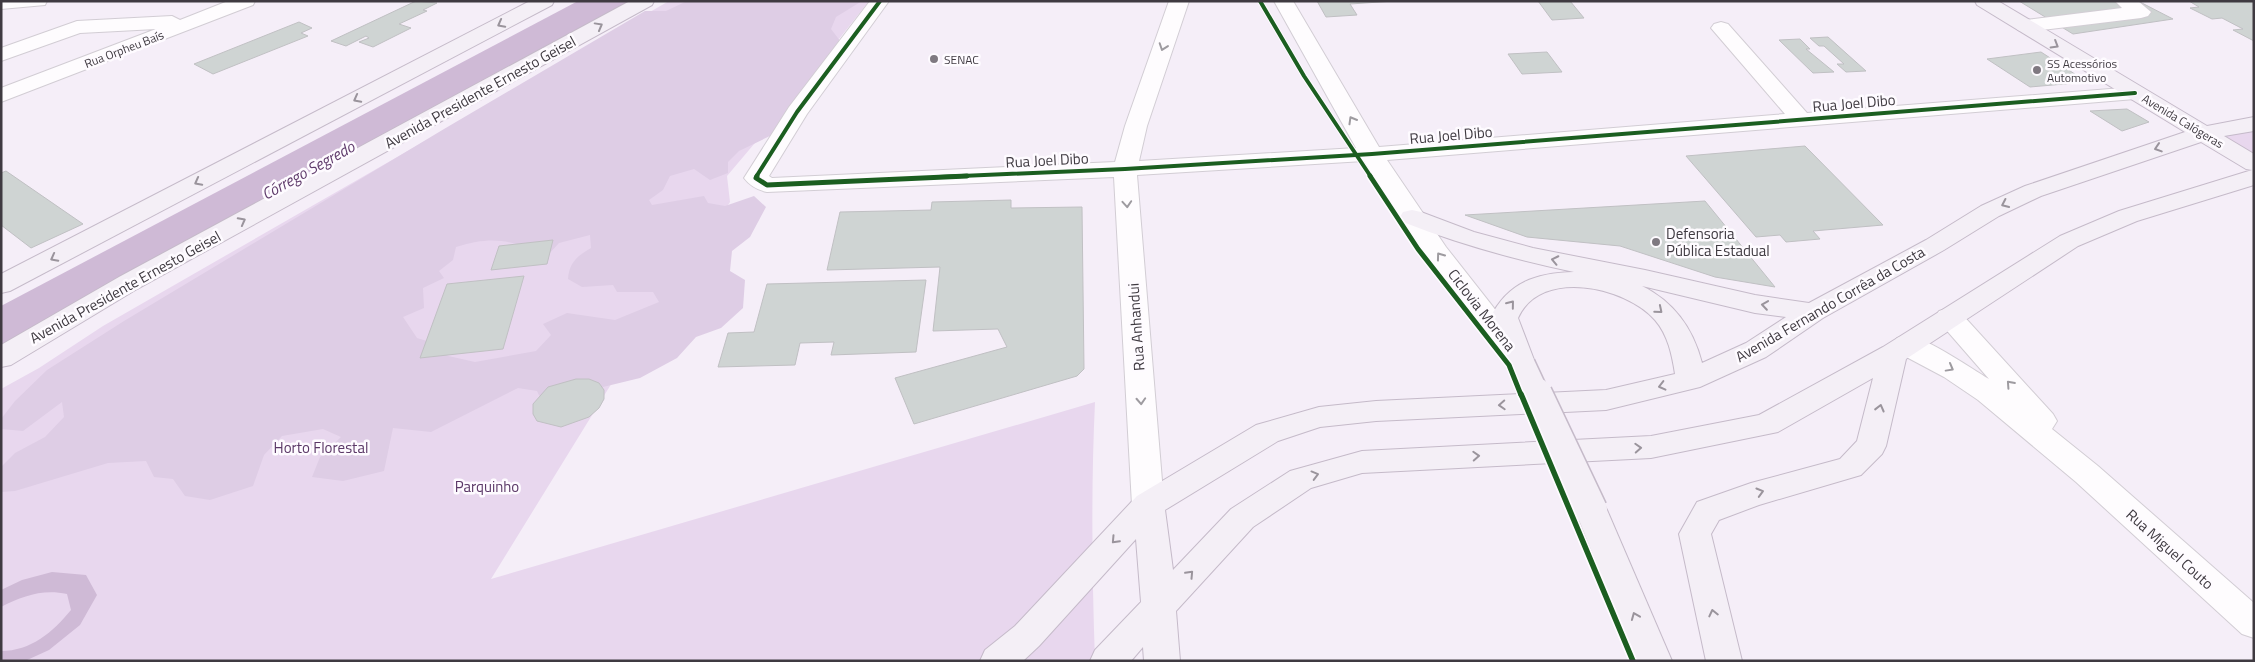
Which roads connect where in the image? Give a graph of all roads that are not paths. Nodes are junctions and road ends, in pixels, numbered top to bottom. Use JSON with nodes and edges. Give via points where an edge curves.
{"nodes":[{"id":1,"x":38,"y":1,"type":"edge"},
{"id":2,"x":246,"y":1,"type":"edge"},
{"id":3,"x":545,"y":1,"type":"edge"},
{"id":4,"x":645,"y":1,"type":"edge"},
{"id":5,"x":880,"y":1,"type":"edge"},
{"id":6,"x":1179,"y":1,"type":"edge"},
{"id":7,"x":1283,"y":1,"type":"edge"},
{"id":8,"x":1984,"y":1,"type":"edge"},
{"id":9,"x":2124,"y":1,"type":"edge"},
{"id":10,"x":1,"y":3,"type":"edge"},
{"id":11,"x":199,"y":20,"type":"junction"},
{"id":12,"x":2025,"y":26,"type":"junction"},
{"id":13,"x":1721,"y":28,"type":"dead end"},
{"id":14,"x":1,"y":55,"type":"edge"},
{"id":15,"x":2135,"y":93,"type":"junction"},
{"id":16,"x":1,"y":96,"type":"edge"},
{"id":17,"x":1802,"y":120,"type":"junction"},
{"id":18,"x":2254,"y":124,"type":"edge"},
{"id":19,"x":2204,"y":133,"type":"junction"},
{"id":20,"x":1372,"y":154,"type":"junction"},
{"id":21,"x":2254,"y":164,"type":"edge"},
{"id":22,"x":1126,"y":169,"type":"junction"},
{"id":23,"x":2254,"y":177,"type":"edge"},
{"id":24,"x":1412,"y":217,"type":"junction"},
{"id":25,"x":1,"y":285,"type":"edge"},
{"id":26,"x":1813,"y":312,"type":"junction"},
{"id":27,"x":1949,"y":317,"type":"junction"},
{"id":28,"x":1900,"y":350,"type":"junction"},
{"id":29,"x":1,"y":358,"type":"edge"},
{"id":30,"x":1522,"y":365,"type":"junction"},
{"id":31,"x":1690,"y":380,"type":"junction"},
{"id":32,"x":2087,"y":474,"type":"junction"},
{"id":33,"x":1148,"y":505,"type":"junction"},
{"id":34,"x":1159,"y":607,"type":"junction"},
{"id":35,"x":2254,"y":624,"type":"edge"},
{"id":36,"x":998,"y":661,"type":"edge"},
{"id":37,"x":1108,"y":661,"type":"edge"},
{"id":38,"x":1162,"y":661,"type":"edge"},
{"id":39,"x":1654,"y":661,"type":"edge"},
{"id":40,"x":1724,"y":661,"type":"edge"}],
"edges":[{"from":1,"to":10,"type":"street"},
{"from":2,"to":11,"type":"street","name":"Rua Orpheu Baís"},
{"from":3,"to":25,"type":"main road","one_way":true},
{"from":29,"to":4,"type":"main road","name":"Avenida Presidente Ernesto Geisel","one_way":true,"via":[[128,283]]},
{"from":5,"to":22,"type":"street","name":"Rua Joel Dibo","via":[[779,138],[756,178],[767,185]]},
{"from":6,"to":22,"type":"street","name":"Rua Anhandui","one_way":true,"via":[[1136,126]]},
{"from":20,"to":7,"type":"street","one_way":true},
{"from":8,"to":12,"type":"main road","name":"Avenida Calógeras"},
{"from":9,"to":12,"type":"street","via":[[2142,12]]},
{"from":11,"to":14,"type":"street","via":[[76,27]]},
{"from":11,"to":16,"type":"street","name":"Rua Orpheu Baís"},
{"from":12,"to":15,"type":"main road","name":"Avenida Calógeras","one_way":true},
{"from":13,"to":17,"type":"street"},
{"from":15,"to":17,"type":"street","name":"Rua Joel Dibo"},
{"from":15,"to":19,"type":"main road","name":"Avenida Calógeras"},
{"from":17,"to":20,"type":"street","name":"Rua Joel Dibo"},
{"from":18,"to":19,"type":"main road","name":"Avenida Fernando Corrêa da Costa"},
{"from":19,"to":21,"type":"main road","name":"Avenida Calógeras"},
{"from":19,"to":26,"type":"main road","name":"Avenida Fernando Corrêa da Costa","one_way":true,"via":[[2024,195]]},
{"from":20,"to":22,"type":"street","name":"Rua Joel Dibo"},
{"from":20,"to":24,"type":"street"},
{"from":22,"to":33,"type":"street","name":"Rua Anhandui","one_way":true},
{"from":23,"to":27,"type":"main road","via":[[2128,216],[2069,241]]},
{"from":26,"to":24,"type":"main road","one_way":true,"via":[[1754,304],[1531,255],[1465,237]]},
{"from":30,"to":24,"type":"street","one_way":true},
{"from":26,"to":31,"type":"main road","name":"Avenida Fernando Corrêa da Costa","via":[[1756,350]]},
{"from":27,"to":28,"type":"main road"},
{"from":32,"to":27,"type":"street","name":"Rua Miguel Couto","one_way":true},
{"from":28,"to":32,"type":"street","name":"Rua Miguel Couto","one_way":true,"via":[[1954,370]]},
{"from":34,"to":28,"type":"main road","one_way":true,"via":[[1242,518],[1301,479],[1362,462],[1650,447],[1767,424]]},
{"from":40,"to":28,"type":"main road","one_way":true,"via":[[1695,534],[1708,511],[1751,495],[1850,467],[1871,446]]},
{"from":30,"to":31,"type":"main road","one_way":true,"via":[[1504,318],[1513,300],[1530,288],[1583,279],[1611,283],[1640,296],[1663,312],[1683,343]]},
{"from":39,"to":30,"type":"main road","one_way":true,"bridge":true,"via":[[1591,510]]},
{"from":31,"to":33,"type":"main road","name":"Avenida Fernando Corrêa da Costa","one_way":true,"via":[[1606,400],[1376,411],[1319,417],[1267,433]]},
{"from":32,"to":35,"type":"street","name":"Rua Miguel Couto"},
{"from":33,"to":34,"type":"main road","name":"Rua Anhandui"},
{"from":33,"to":36,"type":"main road","name":"Avenida Fernando Corrêa da Costa","one_way":true,"via":[[1027,636]]},
{"from":34,"to":37,"type":"main road"},
{"from":34,"to":38,"type":"main road","name":"Rua Anhandui"}]}
